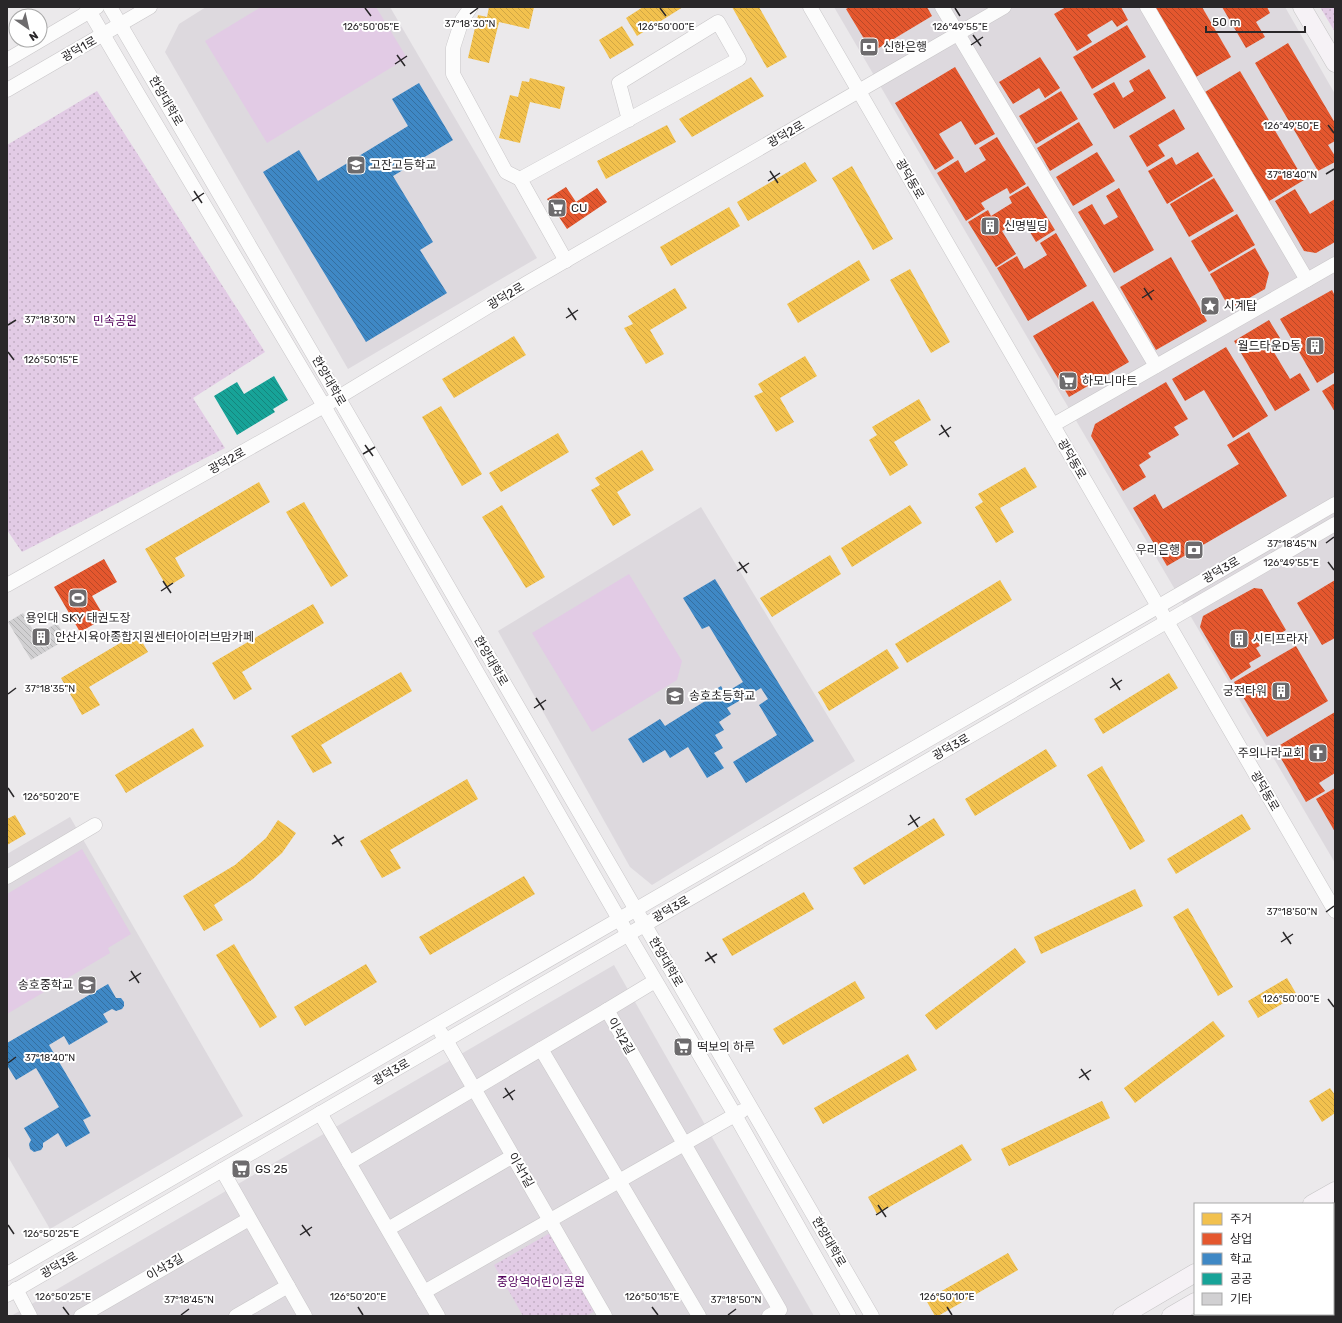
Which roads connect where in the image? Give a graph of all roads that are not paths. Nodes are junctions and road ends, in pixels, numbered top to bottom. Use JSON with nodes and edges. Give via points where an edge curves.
{"nodes":[{"id":1,"x":110,"y":7,"type":"edge"},
{"id":2,"x":150,"y":7,"type":"edge"},
{"id":3,"x":471,"y":7,"type":"edge"},
{"id":4,"x":810,"y":7,"type":"edge"},
{"id":5,"x":942,"y":7,"type":"edge"},
{"id":6,"x":1004,"y":7,"type":"edge"},
{"id":7,"x":1147,"y":7,"type":"edge"},
{"id":8,"x":1302,"y":7,"type":"edge"},
{"id":9,"x":92,"y":8,"type":"edge"},
{"id":10,"x":121,"y":24,"type":"junction"},
{"id":11,"x":958,"y":33,"type":"junction"},
{"id":12,"x":103,"y":35,"type":"junction"},
{"id":13,"x":7,"y":60,"type":"edge"},
{"id":14,"x":1335,"y":63,"type":"edge"},
{"id":15,"x":7,"y":90,"type":"edge"},
{"id":16,"x":859,"y":92,"type":"junction"},
{"id":17,"x":629,"y":120,"type":"junction"},
{"id":18,"x":520,"y":179,"type":"junction"},
{"id":19,"x":566,"y":261,"type":"junction"},
{"id":20,"x":1335,"y":264,"type":"edge"},
{"id":21,"x":1308,"y":280,"type":"junction"},
{"id":22,"x":1156,"y":366,"type":"junction"},
{"id":23,"x":338,"y":397,"type":"junction"},
{"id":24,"x":324,"y":406,"type":"junction"},
{"id":25,"x":1053,"y":425,"type":"junction"},
{"id":26,"x":1335,"y":504,"type":"edge"},
{"id":27,"x":1335,"y":524,"type":"edge"},
{"id":28,"x":7,"y":585,"type":"edge"},
{"id":29,"x":1158,"y":606,"type":"junction"},
{"id":30,"x":1167,"y":622,"type":"junction"},
{"id":31,"x":95,"y":825,"type":"dead end"},
{"id":32,"x":7,"y":876,"type":"edge"},
{"id":33,"x":635,"y":910,"type":"junction"},
{"id":34,"x":1335,"y":911,"type":"edge"},
{"id":35,"x":619,"y":919,"type":"junction"},
{"id":36,"x":644,"y":925,"type":"junction"},
{"id":37,"x":628,"y":934,"type":"junction"},
{"id":38,"x":655,"y":981,"type":"junction"},
{"id":39,"x":607,"y":1010,"type":"junction"},
{"id":40,"x":435,"y":1026,"type":"junction"},
{"id":41,"x":446,"y":1040,"type":"junction"},
{"id":42,"x":541,"y":1049,"type":"junction"},
{"id":43,"x":474,"y":1089,"type":"junction"},
{"id":44,"x":749,"y":1106,"type":"junction"},
{"id":45,"x":320,"y":1113,"type":"junction"},
{"id":46,"x":735,"y":1115,"type":"junction"},
{"id":47,"x":684,"y":1144,"type":"junction"},
{"id":48,"x":513,"y":1156,"type":"junction"},
{"id":49,"x":349,"y":1163,"type":"junction"},
{"id":50,"x":222,"y":1170,"type":"junction"},
{"id":51,"x":618,"y":1181,"type":"junction"},
{"id":52,"x":1335,"y":1190,"type":"edge"},
{"id":53,"x":1314,"y":1203,"type":"edge"},
{"id":54,"x":249,"y":1219,"type":"junction"},
{"id":55,"x":550,"y":1220,"type":"junction"},
{"id":56,"x":388,"y":1230,"type":"junction"},
{"id":57,"x":7,"y":1274,"type":"edge"},
{"id":58,"x":1194,"y":1274,"type":"edge"},
{"id":59,"x":288,"y":1286,"type":"junction"},
{"id":60,"x":11,"y":1292,"type":"edge"},
{"id":61,"x":424,"y":1292,"type":"junction"},
{"id":62,"x":1194,"y":1303,"type":"edge"},
{"id":63,"x":778,"y":1314,"type":"edge"},
{"id":64,"x":30,"y":1316,"type":"edge"},
{"id":65,"x":81,"y":1316,"type":"edge"},
{"id":66,"x":236,"y":1316,"type":"edge"},
{"id":67,"x":305,"y":1316,"type":"edge"},
{"id":68,"x":438,"y":1316,"type":"edge"},
{"id":69,"x":605,"y":1316,"type":"edge"},
{"id":70,"x":699,"y":1316,"type":"edge"},
{"id":71,"x":849,"y":1316,"type":"edge"},
{"id":72,"x":872,"y":1316,"type":"edge"},
{"id":73,"x":1122,"y":1316,"type":"edge"},
{"id":74,"x":1171,"y":1316,"type":"edge"}],
"edges":[{"from":1,"to":10,"type":"street","name":"한양대학로"},
{"from":2,"to":10,"type":"street","name":"광덕1로"},
{"from":3,"to":18,"type":"street","via":[[462,20],[453,48],[453,74],[506,172]]},
{"from":4,"to":16,"type":"street","name":"광덕동로"},
{"from":5,"to":11,"type":"street"},
{"from":6,"to":11,"type":"street","name":"광덕2로"},
{"from":7,"to":21,"type":"street"},
{"from":8,"to":14,"type":"main road"},
{"from":9,"to":12,"type":"street","name":"한양대학로"},
{"from":9,"to":13,"type":"street"},
{"from":10,"to":12,"type":"street","name":"광덕1로"},
{"from":10,"to":23,"type":"street","name":"한양대학로"},
{"from":11,"to":16,"type":"street","name":"광덕2로"},
{"from":11,"to":22,"type":"street"},
{"from":12,"to":15,"type":"street","name":"광덕1로"},
{"from":12,"to":24,"type":"street","name":"한양대학로"},
{"from":16,"to":19,"type":"street","name":"광덕2로"},
{"from":16,"to":25,"type":"street","name":"광덕동로"},
{"from":17,"to":17,"type":"street","via":[[739,59],[718,22],[619,83]]},
{"from":17,"to":18,"type":"street"},
{"from":18,"to":19,"type":"street"},
{"from":19,"to":23,"type":"street","name":"광덕2로"},
{"from":20,"to":21,"type":"street"},
{"from":21,"to":22,"type":"street"},
{"from":22,"to":25,"type":"street"},
{"from":23,"to":24,"type":"street","name":"광덕2로"},
{"from":23,"to":33,"type":"street","name":"한양대학로"},
{"from":24,"to":28,"type":"street","name":"광덕2로"},
{"from":24,"to":35,"type":"street","name":"한양대학로"},
{"from":25,"to":29,"type":"street","name":"광덕동로"},
{"from":26,"to":29,"type":"street","name":"광덕3로"},
{"from":27,"to":30,"type":"street","name":"광덕3로"},
{"from":29,"to":30,"type":"street","name":"광덕동로"},
{"from":29,"to":33,"type":"street","name":"광덕3로"},
{"from":30,"to":34,"type":"street","name":"광덕동로"},
{"from":30,"to":36,"type":"street","name":"광덕3로"},
{"from":31,"to":32,"type":"street"},
{"from":33,"to":35,"type":"street","name":"광덕3로"},
{"from":33,"to":36,"type":"street","name":"한양대학로"},
{"from":35,"to":37,"type":"street","name":"한양대학로"},
{"from":35,"to":40,"type":"street","name":"광덕3로"},
{"from":36,"to":37,"type":"street","name":"광덕3로"},
{"from":36,"to":44,"type":"street","name":"한양대학로"},
{"from":37,"to":38,"type":"street","name":"한양대학로"},
{"from":37,"to":41,"type":"street","name":"광덕3로"},
{"from":38,"to":39,"type":"street"},
{"from":38,"to":46,"type":"street","name":"한양대학로"},
{"from":39,"to":42,"type":"street","name":"이삭2길"},
{"from":39,"to":47,"type":"street","name":"이삭2길"},
{"from":40,"to":41,"type":"street","name":"이삭1길"},
{"from":40,"to":57,"type":"street","name":"광덕3로"},
{"from":41,"to":43,"type":"street","name":"이삭1길"},
{"from":41,"to":45,"type":"street","name":"광덕3로"},
{"from":42,"to":43,"type":"street","name":"이삭2길"},
{"from":42,"to":51,"type":"street"},
{"from":43,"to":48,"type":"street","name":"이삭1길"},
{"from":43,"to":49,"type":"street","name":"이삭2길"},
{"from":44,"to":46,"type":"street"},
{"from":44,"to":72,"type":"street","name":"한양대학로"},
{"from":45,"to":49,"type":"street"},
{"from":45,"to":50,"type":"street","name":"광덕3로"},
{"from":46,"to":47,"type":"street"},
{"from":46,"to":71,"type":"street","name":"한양대학로"},
{"from":47,"to":51,"type":"street"},
{"from":47,"to":63,"type":"street","name":"이삭2길"},
{"from":48,"to":55,"type":"street","name":"이삭1길"},
{"from":48,"to":56,"type":"street"},
{"from":49,"to":56,"type":"street"},
{"from":50,"to":54,"type":"street"},
{"from":50,"to":60,"type":"street","name":"광덕3로"},
{"from":51,"to":55,"type":"street"},
{"from":51,"to":70,"type":"street"},
{"from":52,"to":53,"type":"main road"},
{"from":54,"to":59,"type":"street"},
{"from":54,"to":65,"type":"street","name":"이삭3길"},
{"from":55,"to":61,"type":"street"},
{"from":55,"to":69,"type":"street","name":"이삭1길"},
{"from":56,"to":61,"type":"street"},
{"from":58,"to":73,"type":"main road"},
{"from":59,"to":66,"type":"street"},
{"from":59,"to":67,"type":"street"},
{"from":60,"to":64,"type":"street"},
{"from":61,"to":68,"type":"street"},
{"from":62,"to":74,"type":"main road"}]}
